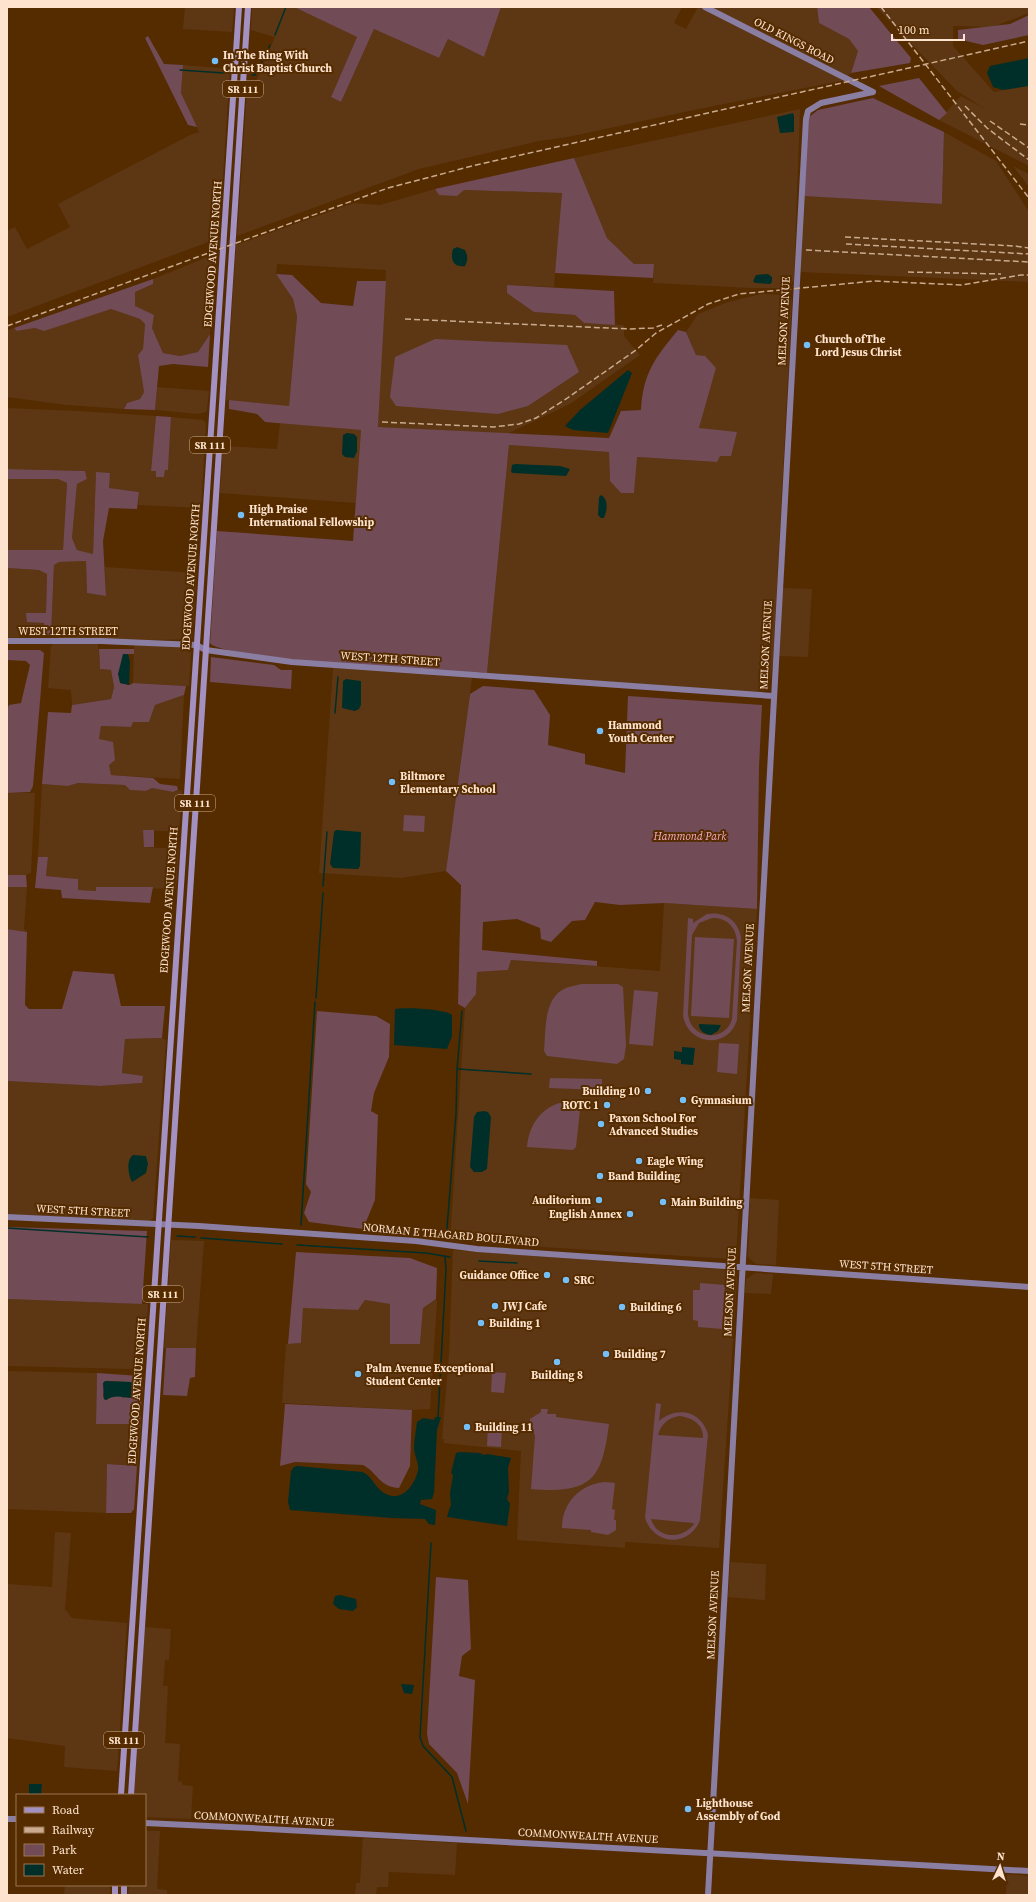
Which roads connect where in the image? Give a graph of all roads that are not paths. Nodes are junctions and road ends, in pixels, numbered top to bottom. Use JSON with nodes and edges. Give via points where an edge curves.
{"nodes":[{"id":1,"x":239,"y":7,"type":"edge"},
{"id":2,"x":248,"y":7,"type":"edge"},
{"id":3,"x":705,"y":7,"type":"edge"},
{"id":4,"x":873,"y":92,"type":"joint"},
{"id":5,"x":7,"y":641,"type":"edge"},
{"id":6,"x":196,"y":645,"type":"junction"},
{"id":7,"x":206,"y":650,"type":"junction"},
{"id":8,"x":773,"y":696,"type":"junction"},
{"id":9,"x":7,"y":1217,"type":"edge"},
{"id":10,"x":158,"y":1224,"type":"junction"},
{"id":11,"x":168,"y":1225,"type":"junction"},
{"id":12,"x":742,"y":1268,"type":"junction"},
{"id":13,"x":1029,"y":1287,"type":"edge"},
{"id":14,"x":121,"y":1794,"type":"edge"},
{"id":15,"x":131,"y":1794,"type":"edge"},
{"id":16,"x":146,"y":1823,"type":"edge"},
{"id":17,"x":710,"y":1853,"type":"junction"},
{"id":18,"x":1029,"y":1871,"type":"edge"},
{"id":19,"x":708,"y":1895,"type":"edge"}],
"edges":[{"from":1,"to":6,"type":"main road","name":"EDGEWOOD AVENUE NORTH","number":"SR 111"},
{"from":2,"to":7,"type":"main road","name":"EDGEWOOD AVENUE NORTH","number":"SR 111"},
{"from":3,"to":4,"type":"street","name":"OLD KINGS ROAD"},
{"from":4,"to":8,"type":"street","name":"MELSON AVENUE","via":[[822,103],[808,111],[806,119]]},
{"from":5,"to":6,"type":"street","name":"WEST 12TH STREET"},
{"from":6,"to":7,"type":"street","name":"WEST 12TH STREET"},
{"from":6,"to":10,"type":"main road","name":"EDGEWOOD AVENUE NORTH","number":"SR 111"},
{"from":7,"to":8,"type":"street","name":"WEST 12TH STREET","via":[[292,662]]},
{"from":7,"to":11,"type":"main road","name":"EDGEWOOD AVENUE NORTH","number":"SR 111"},
{"from":8,"to":12,"type":"street","name":"MELSON AVENUE"},
{"from":9,"to":10,"type":"street","name":"WEST 5TH STREET"},
{"from":10,"to":11,"type":"street","name":"NORMAN E THAGARD BOULEVARD"},
{"from":10,"to":14,"type":"main road","name":"EDGEWOOD AVENUE NORTH","number":"SR 111"},
{"from":11,"to":12,"type":"street","name":"NORMAN E THAGARD BOULEVARD","via":[[416,1241],[477,1249]]},
{"from":11,"to":15,"type":"main road","name":"EDGEWOOD AVENUE NORTH","number":"SR 111"},
{"from":12,"to":13,"type":"street","name":"WEST 5TH STREET"},
{"from":12,"to":17,"type":"street","name":"MELSON AVENUE"},
{"from":16,"to":17,"type":"street","name":"COMMONWEALTH AVENUE"},
{"from":17,"to":18,"type":"street","name":"COMMONWEALTH AVENUE"},
{"from":17,"to":19,"type":"street","name":"MELSON AVENUE"}]}
